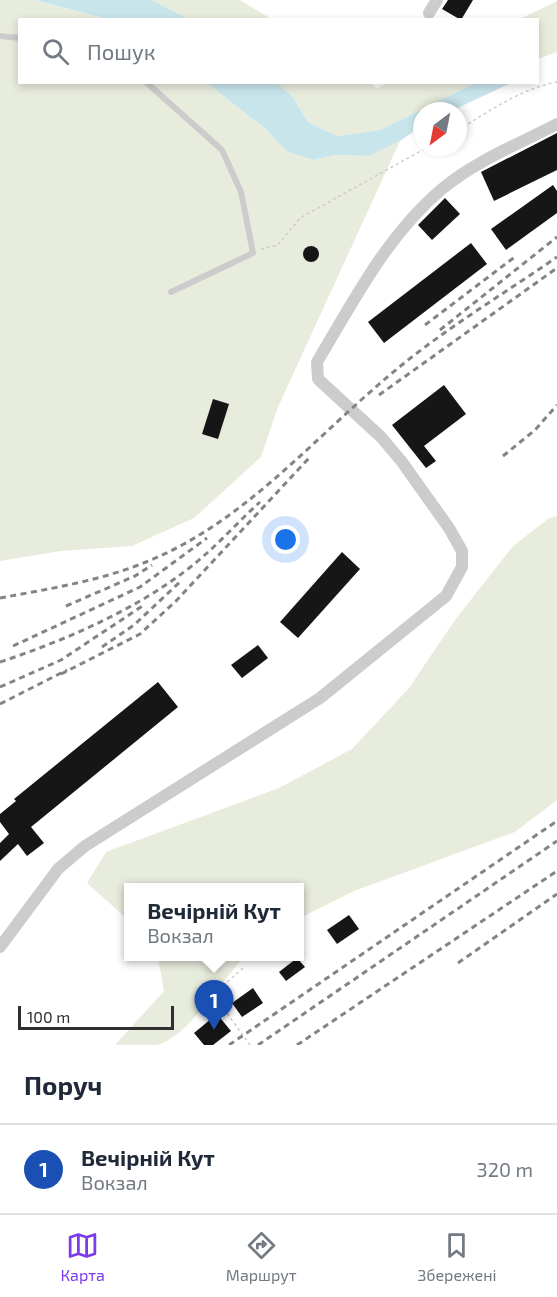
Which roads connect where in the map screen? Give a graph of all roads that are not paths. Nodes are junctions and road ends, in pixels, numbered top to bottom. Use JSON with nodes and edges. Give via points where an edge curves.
{"nodes":[{"id":1,"x":437,"y":0,"type":"edge"},
{"id":2,"x":429,"y":13,"type":"dead end"},
{"id":3,"x":0,"y":36,"type":"edge"},
{"id":4,"x":18,"y":38,"type":"edge"},
{"id":5,"x":148,"y":84,"type":"edge"},
{"id":6,"x":557,"y":124,"type":"edge"},
{"id":7,"x":171,"y":291,"type":"dead end"},
{"id":8,"x":0,"y":947,"type":"edge"}],
"edges":[{"from":1,"to":2,"type":"street"},
{"from":3,"to":4,"type":"lane"},
{"from":5,"to":7,"type":"lane","via":[[222,150],[241,192],[253,253]]},
{"from":6,"to":8,"type":"street","via":[[468,171],[416,213],[375,266],[317,362],[318,379],[381,437],[462,550],[462,567],[446,596],[320,698],[85,846],[58,869]]}]}
